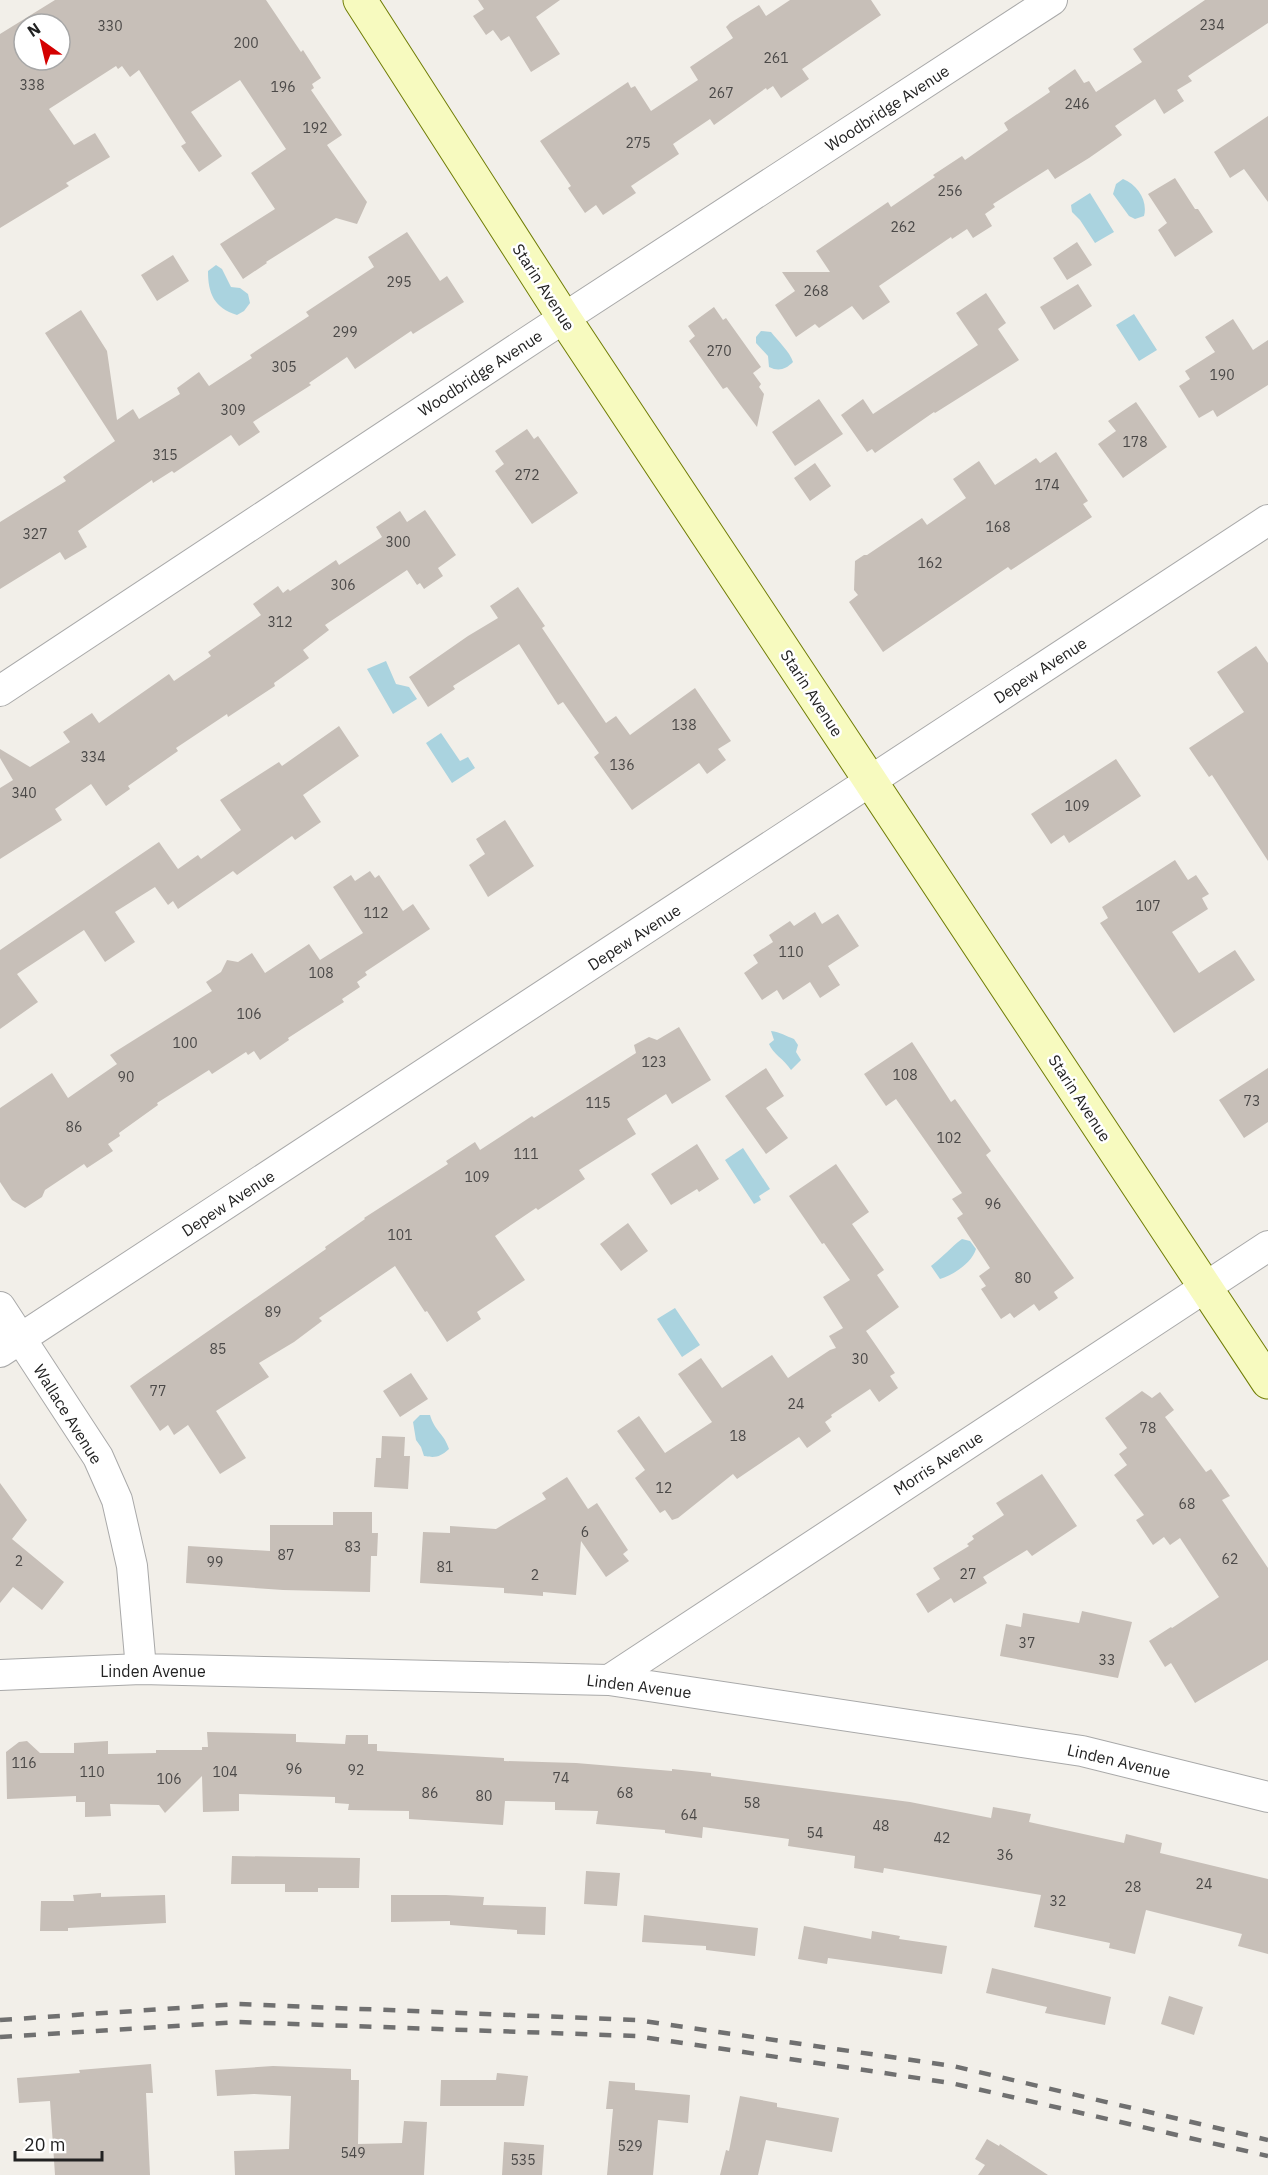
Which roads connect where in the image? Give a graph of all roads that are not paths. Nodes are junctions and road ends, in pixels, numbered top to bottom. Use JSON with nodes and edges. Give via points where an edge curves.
{"nodes":[{"id":1,"x":360,"y":0,"type":"edge"},
{"id":2,"x":1052,"y":0,"type":"edge"},
{"id":3,"x":564,"y":318,"type":"junction"},
{"id":4,"x":1268,"y":520,"type":"edge"},
{"id":5,"x":0,"y":691,"type":"edge"},
{"id":6,"x":871,"y":782,"type":"junction"},
{"id":7,"x":1268,"y":1246,"type":"edge"},
{"id":8,"x":1205,"y":1287,"type":"junction"},
{"id":9,"x":0,"y":1307,"type":"edge"},
{"id":10,"x":10,"y":1346,"type":"edge"},
{"id":11,"x":1268,"y":1382,"type":"edge"},
{"id":12,"x":141,"y":1669,"type":"junction"},
{"id":13,"x":0,"y":1675,"type":"edge"},
{"id":14,"x":609,"y":1680,"type":"junction"},
{"id":15,"x":1268,"y":1797,"type":"edge"}],
"edges":[{"from":1,"to":3,"type":"street","name":"Starin Avenue"},
{"from":2,"to":3,"type":"street","name":"Woodbridge Avenue"},
{"from":3,"to":5,"type":"street","name":"Woodbridge Avenue"},
{"from":3,"to":6,"type":"street","name":"Starin Avenue"},
{"from":4,"to":6,"type":"street","name":"Depew Avenue"},
{"from":6,"to":8,"type":"street","name":"Starin Avenue"},
{"from":6,"to":10,"type":"street","name":"Depew Avenue"},
{"from":7,"to":8,"type":"street","name":"Morris Avenue"},
{"from":8,"to":11,"type":"street","name":"Starin Avenue"},
{"from":8,"to":14,"type":"street","name":"Morris Avenue"},
{"from":9,"to":10,"type":"street","name":"Wallace Avenue"},
{"from":10,"to":12,"type":"street","name":"Wallace Avenue","via":[[98,1457],[117,1500],[132,1566]]},
{"from":12,"to":13,"type":"street","name":"Linden Avenue"},
{"from":12,"to":14,"type":"street","name":"Linden Avenue"},
{"from":14,"to":15,"type":"street","name":"Linden Avenue","via":[[1082,1751]]}]}
